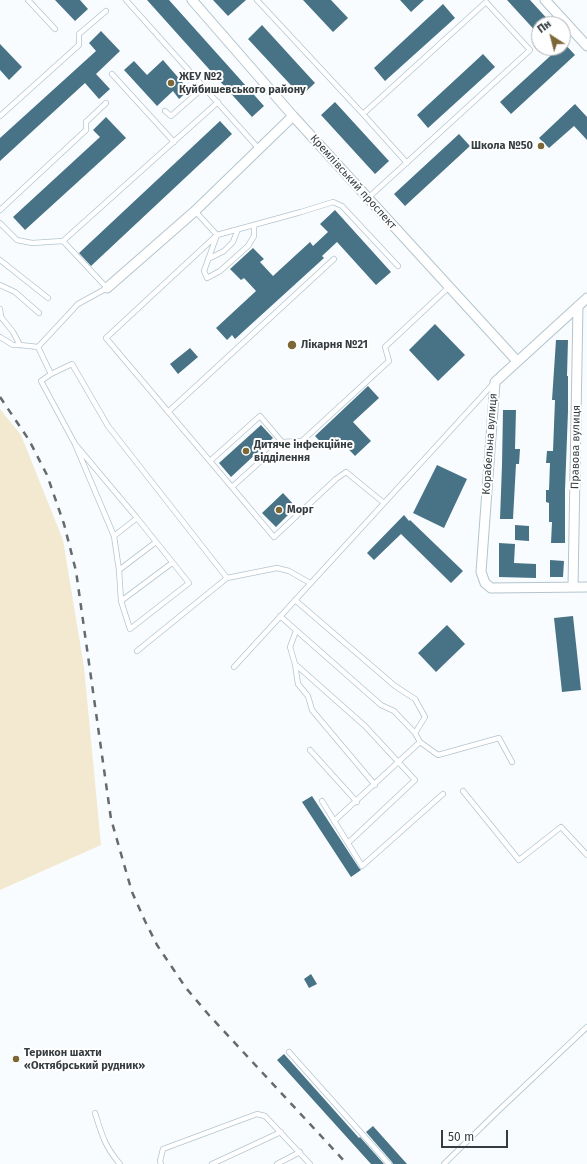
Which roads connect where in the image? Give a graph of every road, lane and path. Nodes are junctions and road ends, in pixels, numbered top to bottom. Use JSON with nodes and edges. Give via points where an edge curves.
{"nodes":[{"id":1,"x":28,"y":0,"type":"edge"},
{"id":2,"x":126,"y":0,"type":"edge"},
{"id":3,"x":192,"y":0,"type":"edge"},
{"id":4,"x":257,"y":0,"type":"edge"},
{"id":5,"x":545,"y":0,"type":"edge"},
{"id":6,"x":106,"y":11,"type":"dead end"},
{"id":7,"x":56,"y":29,"type":"dead end"},
{"id":8,"x":587,"y":46,"type":"edge"},
{"id":9,"x":112,"y":74,"type":"dead end"},
{"id":10,"x":204,"y":87,"type":"junction"},
{"id":11,"x":218,"y":102,"type":"junction"},
{"id":12,"x":106,"y":103,"type":"dead end"},
{"id":13,"x":165,"y":111,"type":"dead end"},
{"id":14,"x":363,"y":114,"type":"junction"},
{"id":15,"x":0,"y":116,"type":"edge"},
{"id":16,"x":293,"y":116,"type":"junction"},
{"id":17,"x":174,"y":142,"type":"junction"},
{"id":18,"x":259,"y":149,"type":"junction"},
{"id":19,"x":407,"y":163,"type":"junction"},
{"id":20,"x":368,"y":198,"type":"junction"},
{"id":21,"x":0,"y":210,"type":"edge"},
{"id":22,"x":195,"y":211,"type":"junction"},
{"id":23,"x":0,"y":223,"type":"edge"},
{"id":24,"x":254,"y":225,"type":"junction"},
{"id":25,"x":238,"y":229,"type":"junction"},
{"id":26,"x":217,"y":235,"type":"junction"},
{"id":27,"x":63,"y":242,"type":"junction"},
{"id":28,"x":208,"y":259,"type":"junction"},
{"id":29,"x":334,"y":259,"type":"dead end"},
{"id":30,"x":0,"y":260,"type":"edge"},
{"id":31,"x":398,"y":266,"type":"dead end"},
{"id":32,"x":0,"y":286,"type":"edge"},
{"id":33,"x":449,"y":286,"type":"junction"},
{"id":34,"x":107,"y":288,"type":"junction"},
{"id":35,"x":48,"y":298,"type":"dead end"},
{"id":36,"x":587,"y":298,"type":"edge"},
{"id":37,"x":578,"y":306,"type":"junction"},
{"id":38,"x":0,"y":309,"type":"edge"},
{"id":39,"x":38,"y":313,"type":"dead end"},
{"id":40,"x":1,"y":316,"type":"edge"},
{"id":41,"x":0,"y":337,"type":"edge"},
{"id":42,"x":20,"y":344,"type":"junction"},
{"id":43,"x":38,"y":347,"type":"junction"},
{"id":44,"x":517,"y":361,"type":"junction"},
{"id":45,"x":51,"y":374,"type":"junction"},
{"id":46,"x":495,"y":382,"type":"junction"},
{"id":47,"x":168,"y":412,"type":"junction"},
{"id":48,"x":282,"y":442,"type":"junction"},
{"id":49,"x":75,"y":444,"type":"junction"},
{"id":50,"x":210,"y":461,"type":"junction"},
{"id":51,"x":232,"y":487,"type":"junction"},
{"id":52,"x":384,"y":503,"type":"junction"},
{"id":53,"x":137,"y":518,"type":"junction"},
{"id":54,"x":114,"y":536,"type":"junction"},
{"id":55,"x":156,"y":542,"type":"junction"},
{"id":56,"x":172,"y":563,"type":"junction"},
{"id":57,"x":119,"y":570,"type":"junction"},
{"id":58,"x":227,"y":578,"type":"junction"},
{"id":59,"x":310,"y":583,"type":"junction"},
{"id":60,"x":573,"y":587,"type":"junction"},
{"id":61,"x":587,"y":587,"type":"edge"},
{"id":62,"x":295,"y":600,"type":"junction"},
{"id":63,"x":121,"y":601,"type":"junction"},
{"id":64,"x":280,"y":616,"type":"junction"},
{"id":65,"x":296,"y":631,"type":"junction"},
{"id":66,"x":137,"y":651,"type":"dead end"},
{"id":67,"x":295,"y":664,"type":"junction"},
{"id":68,"x":234,"y":667,"type":"dead end"},
{"id":69,"x":415,"y":733,"type":"junction"},
{"id":70,"x":420,"y":742,"type":"junction"},
{"id":71,"x":310,"y":750,"type":"dead end"},
{"id":72,"x":512,"y":762,"type":"dead end"},
{"id":73,"x":398,"y":763,"type":"junction"},
{"id":74,"x":375,"y":785,"type":"junction"},
{"id":75,"x":463,"y":791,"type":"dead end"},
{"id":76,"x":443,"y":794,"type":"dead end"},
{"id":77,"x":322,"y":801,"type":"dead end"},
{"id":78,"x":357,"y":802,"type":"junction"},
{"id":79,"x":334,"y":821,"type":"junction"},
{"id":80,"x":348,"y":843,"type":"junction"},
{"id":81,"x":587,"y":855,"type":"edge"},
{"id":82,"x":587,"y":1027,"type":"edge"},
{"id":83,"x":289,"y":1052,"type":"dead end"},
{"id":84,"x":95,"y":1113,"type":"dead end"},
{"id":85,"x":281,"y":1132,"type":"junction"},
{"id":86,"x":300,"y":1152,"type":"junction"},
{"id":87,"x":120,"y":1164,"type":"edge"},
{"id":88,"x":161,"y":1164,"type":"edge"},
{"id":89,"x":212,"y":1164,"type":"edge"},
{"id":90,"x":277,"y":1164,"type":"edge"},
{"id":91,"x":310,"y":1164,"type":"edge"},
{"id":92,"x":389,"y":1164,"type":"edge"},
{"id":93,"x":444,"y":1164,"type":"edge"}],
"edges":[{"from":1,"to":7,"type":"lane"},
{"from":2,"to":10,"type":"lane"},
{"from":3,"to":16,"type":"street","name":"Кремлівський проспект"},
{"from":4,"to":14,"type":"lane"},
{"from":5,"to":8,"type":"street"},
{"from":6,"to":15,"type":"lane","via":[[80,34],[79,45]]},
{"from":9,"to":17,"type":"lane"},
{"from":10,"to":11,"type":"lane"},
{"from":10,"to":13,"type":"lane","via":[[171,116]]},
{"from":11,"to":17,"type":"lane"},
{"from":11,"to":18,"type":"lane"},
{"from":12,"to":21,"type":"lane","via":[[86,122],[86,130]]},
{"from":14,"to":19,"type":"lane"},
{"from":14,"to":19,"type":"lane","via":[[486,2],[530,50]]},
{"from":16,"to":18,"type":"street"},
{"from":16,"to":20,"type":"street","name":"Кремлівський проспект"},
{"from":17,"to":27,"type":"lane"},
{"from":18,"to":22,"type":"street"},
{"from":19,"to":20,"type":"lane"},
{"from":20,"to":33,"type":"street","name":"Кремлівський проспект"},
{"from":22,"to":26,"type":"lane"},
{"from":22,"to":34,"type":"street"},
{"from":23,"to":27,"type":"lane","via":[[17,240],[32,244]]},
{"from":24,"to":25,"type":"lane"},
{"from":24,"to":28,"type":"lane","via":[[254,236],[248,246],[220,271],[207,278],[204,271]]},
{"from":24,"to":31,"type":"lane","via":[[333,202],[342,206]]},
{"from":25,"to":26,"type":"lane"},
{"from":25,"to":28,"type":"lane","via":[[233,242],[224,251]]},
{"from":26,"to":28,"type":"lane"},
{"from":26,"to":47,"type":"lane","via":[[106,338]]},
{"from":27,"to":34,"type":"lane"},
{"from":29,"to":47,"type":"lane"},
{"from":30,"to":35,"type":"lane"},
{"from":32,"to":39,"type":"lane","via":[[15,292]]},
{"from":33,"to":44,"type":"street","name":"Кремлівський проспект"},
{"from":33,"to":48,"type":"lane","via":[[385,346],[389,361],[302,441]]},
{"from":34,"to":43,"type":"lane","via":[[78,304]]},
{"from":36,"to":37,"type":"street","name":"Корабельна вулиця"},
{"from":37,"to":44,"type":"street","name":"Корабельна вулиця"},
{"from":37,"to":60,"type":"street","name":"Правова вулиця"},
{"from":38,"to":40,"type":"lane"},
{"from":40,"to":42,"type":"lane"},
{"from":41,"to":42,"type":"lane","via":[[13,345]]},
{"from":42,"to":43,"type":"lane"},
{"from":43,"to":45,"type":"lane"},
{"from":44,"to":46,"type":"street","name":"Корабельна вулиця"},
{"from":45,"to":49,"type":"lane","via":[[41,381]]},
{"from":45,"to":58,"type":"lane","via":[[72,364],[108,426]]},
{"from":46,"to":52,"type":"lane"},
{"from":46,"to":60,"type":"street","name":"Корабельна вулиця","via":[[481,572],[485,583],[491,588]]},
{"from":47,"to":50,"type":"lane"},
{"from":48,"to":50,"type":"lane","via":[[260,416]]},
{"from":48,"to":51,"type":"lane"},
{"from":49,"to":53,"type":"lane"},
{"from":49,"to":54,"type":"lane"},
{"from":50,"to":51,"type":"lane"},
{"from":51,"to":52,"type":"lane","via":[[274,537],[346,472]]},
{"from":52,"to":59,"type":"lane"},
{"from":53,"to":54,"type":"lane"},
{"from":53,"to":55,"type":"lane"},
{"from":54,"to":57,"type":"lane"},
{"from":55,"to":56,"type":"lane"},
{"from":55,"to":57,"type":"lane"},
{"from":56,"to":63,"type":"lane"},
{"from":56,"to":63,"type":"lane","via":[[189,583],[130,629]]},
{"from":57,"to":63,"type":"lane"},
{"from":58,"to":59,"type":"lane","via":[[277,568],[289,571]]},
{"from":58,"to":66,"type":"lane"},
{"from":59,"to":62,"type":"lane"},
{"from":60,"to":61,"type":"street"},
{"from":62,"to":64,"type":"lane"},
{"from":62,"to":69,"type":"lane","via":[[395,686],[415,699],[424,717]]},
{"from":64,"to":65,"type":"lane"},
{"from":64,"to":68,"type":"lane"},
{"from":65,"to":67,"type":"lane","via":[[290,647]]},
{"from":65,"to":69,"type":"lane","via":[[381,705],[394,711]]},
{"from":67,"to":73,"type":"lane","via":[[365,726]]},
{"from":67,"to":74,"type":"lane","via":[[298,684],[308,696],[312,710]]},
{"from":69,"to":70,"type":"lane"},
{"from":70,"to":72,"type":"lane","via":[[438,755],[499,738]]},
{"from":70,"to":73,"type":"lane"},
{"from":71,"to":78,"type":"lane"},
{"from":73,"to":74,"type":"lane"},
{"from":73,"to":80,"type":"lane","via":[[414,780]]},
{"from":74,"to":78,"type":"lane"},
{"from":75,"to":81,"type":"lane","via":[[518,860],[561,827]]},
{"from":76,"to":80,"type":"lane","via":[[362,866]]},
{"from":77,"to":79,"type":"lane"},
{"from":78,"to":79,"type":"lane"},
{"from":79,"to":80,"type":"lane"},
{"from":82,"to":93,"type":"lane"},
{"from":83,"to":92,"type":"lane"},
{"from":84,"to":87,"type":"lane","via":[[104,1141]]},
{"from":85,"to":86,"type":"lane"},
{"from":85,"to":88,"type":"lane","via":[[265,1116],[257,1114],[163,1149]]},
{"from":85,"to":89,"type":"lane"},
{"from":86,"to":90,"type":"lane"},
{"from":86,"to":91,"type":"lane"}]}
